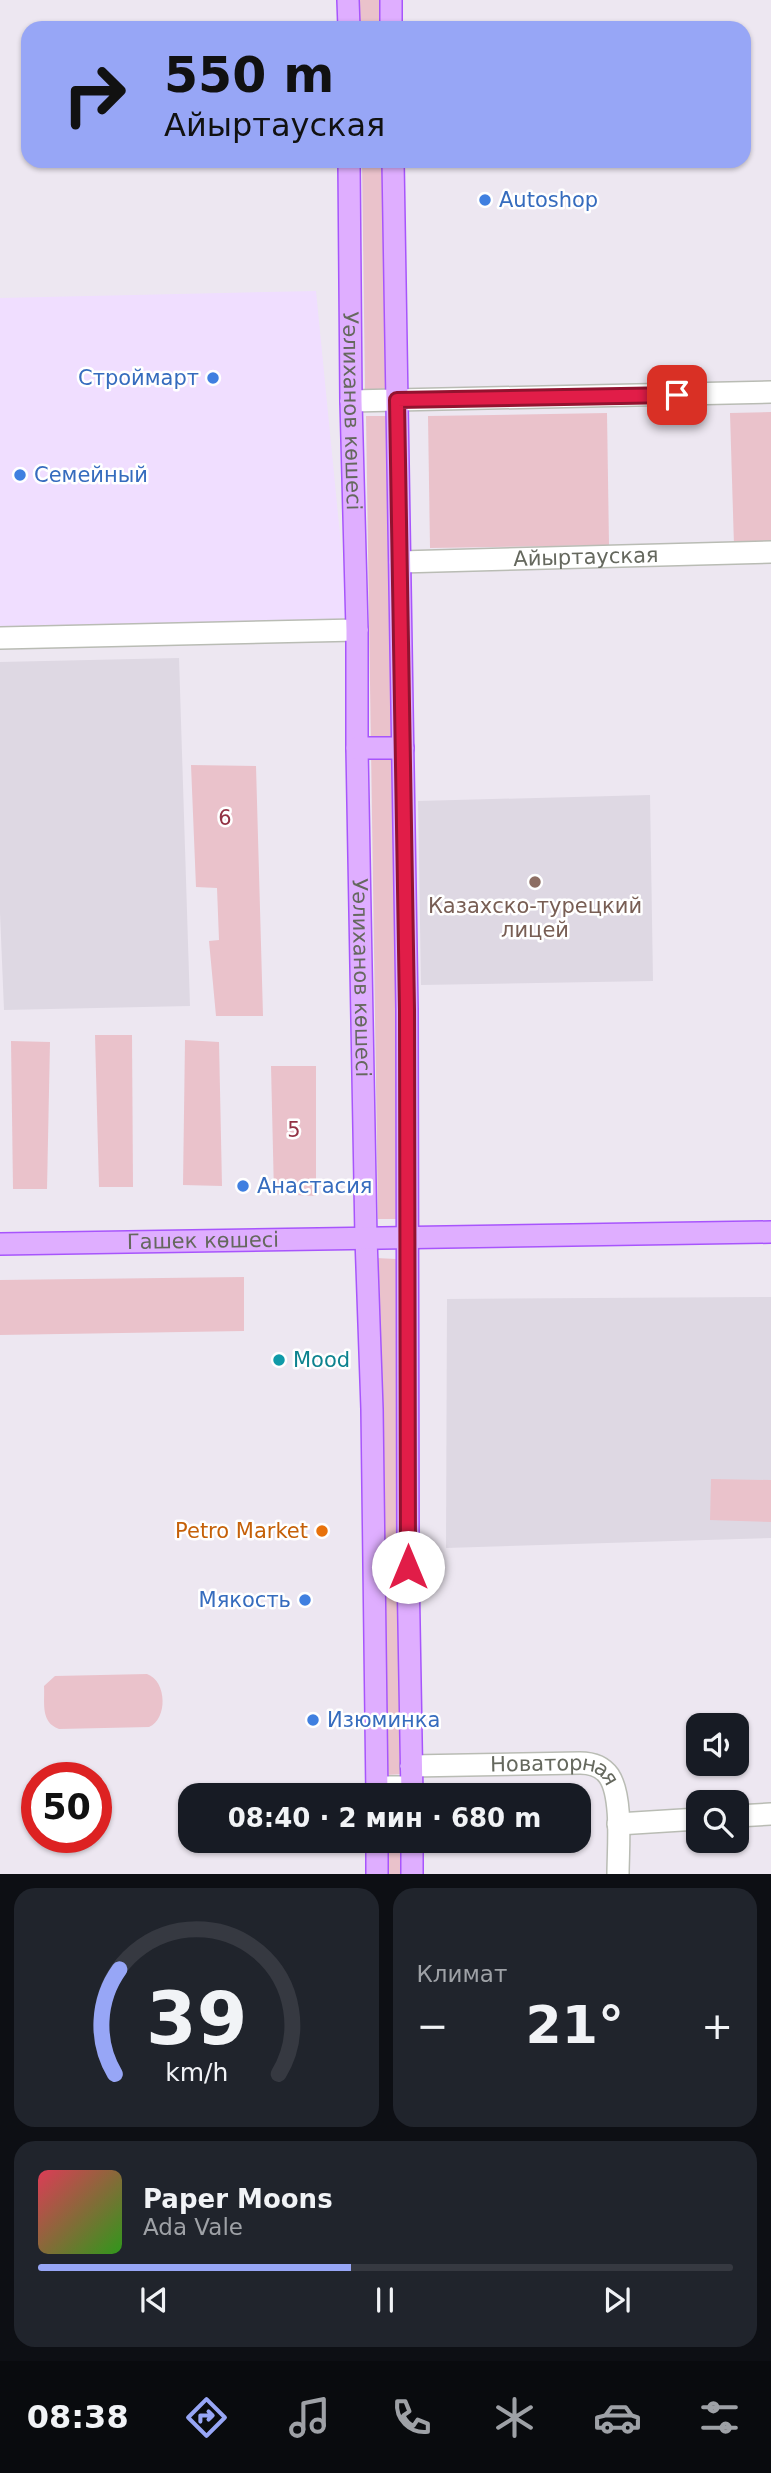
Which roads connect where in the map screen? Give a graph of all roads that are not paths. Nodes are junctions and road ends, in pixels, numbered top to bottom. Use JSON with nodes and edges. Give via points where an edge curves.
{"nodes":[{"id":1,"x":348,"y":0,"type":"edge"},
{"id":2,"x":391,"y":0,"type":"edge"},
{"id":3,"x":349,"y":21,"type":"edge"},
{"id":4,"x":391,"y":21,"type":"edge"},
{"id":5,"x":349,"y":168,"type":"edge"},
{"id":6,"x":393,"y":168,"type":"edge"},
{"id":7,"x":771,"y":392,"type":"edge"},
{"id":8,"x":397,"y":400,"type":"junction"},
{"id":9,"x":351,"y":401,"type":"junction"},
{"id":10,"x":771,"y":552,"type":"edge"},
{"id":11,"x":400,"y":562,"type":"junction"},
{"id":12,"x":358,"y":630,"type":"junction"},
{"id":13,"x":0,"y":638,"type":"edge"},
{"id":14,"x":357,"y":748,"type":"junction"},
{"id":15,"x":403,"y":748,"type":"junction"},
{"id":16,"x":771,"y":1232,"type":"edge"},
{"id":17,"x":366,"y":1238,"type":"junction"},
{"id":18,"x":411,"y":1238,"type":"junction"},
{"id":19,"x":0,"y":1244,"type":"edge"},
{"id":20,"x":377,"y":1783,"type":"edge"},
{"id":21,"x":411,"y":1783,"type":"edge"},
{"id":22,"x":771,"y":1814,"type":"edge"},
{"id":23,"x":749,"y":1815,"type":"edge"},
{"id":24,"x":686,"y":1820,"type":"edge"},
{"id":25,"x":618,"y":1824,"type":"junction"},
{"id":26,"x":377,"y":1853,"type":"edge"},
{"id":27,"x":412,"y":1853,"type":"edge"},
{"id":28,"x":377,"y":1874,"type":"edge"},
{"id":29,"x":412,"y":1874,"type":"edge"},
{"id":30,"x":618,"y":1874,"type":"edge"}],
"edges":[{"from":1,"to":3,"type":"main road"},
{"from":2,"to":4,"type":"main road"},
{"from":5,"to":9,"type":"main road","name":"Уәлиханов көшесі"},
{"from":6,"to":8,"type":"main road","name":"Уәлиханов көшесі"},
{"from":7,"to":8,"type":"street"},
{"from":8,"to":9,"type":"street"},
{"from":8,"to":11,"type":"main road","name":"Уәлиханов көшесі"},
{"from":9,"to":12,"type":"main road","name":"Уәлиханов көшесі"},
{"from":10,"to":11,"type":"street","name":"Айыртауская"},
{"from":11,"to":15,"type":"main road","name":"Уәлиханов көшесі"},
{"from":12,"to":13,"type":"street"},
{"from":12,"to":14,"type":"main road","name":"Уәлиханов көшесі"},
{"from":14,"to":15,"type":"main road"},
{"from":14,"to":17,"type":"main road","name":"Уәлиханов көшесі"},
{"from":15,"to":18,"type":"main road","name":"Уәлиханов көшесі"},
{"from":16,"to":18,"type":"main road","name":"Гашек көшесі"},
{"from":17,"to":18,"type":"main road","name":"Гашек көшесі"},
{"from":17,"to":19,"type":"main road","name":"Гашек көшесі"},
{"from":17,"to":20,"type":"main road","name":"Уәлиханов көшесі"},
{"from":18,"to":21,"type":"main road","name":"Уәлиханов көшесі"},
{"from":21,"to":25,"type":"street","name":"Новаторная","via":[[588,1763],[603,1769],[611,1781]]},
{"from":22,"to":23,"type":"street"},
{"from":24,"to":25,"type":"street","name":"Новаторная"},
{"from":25,"to":30,"type":"street"},
{"from":26,"to":28,"type":"main road"},
{"from":27,"to":29,"type":"main road"}]}
